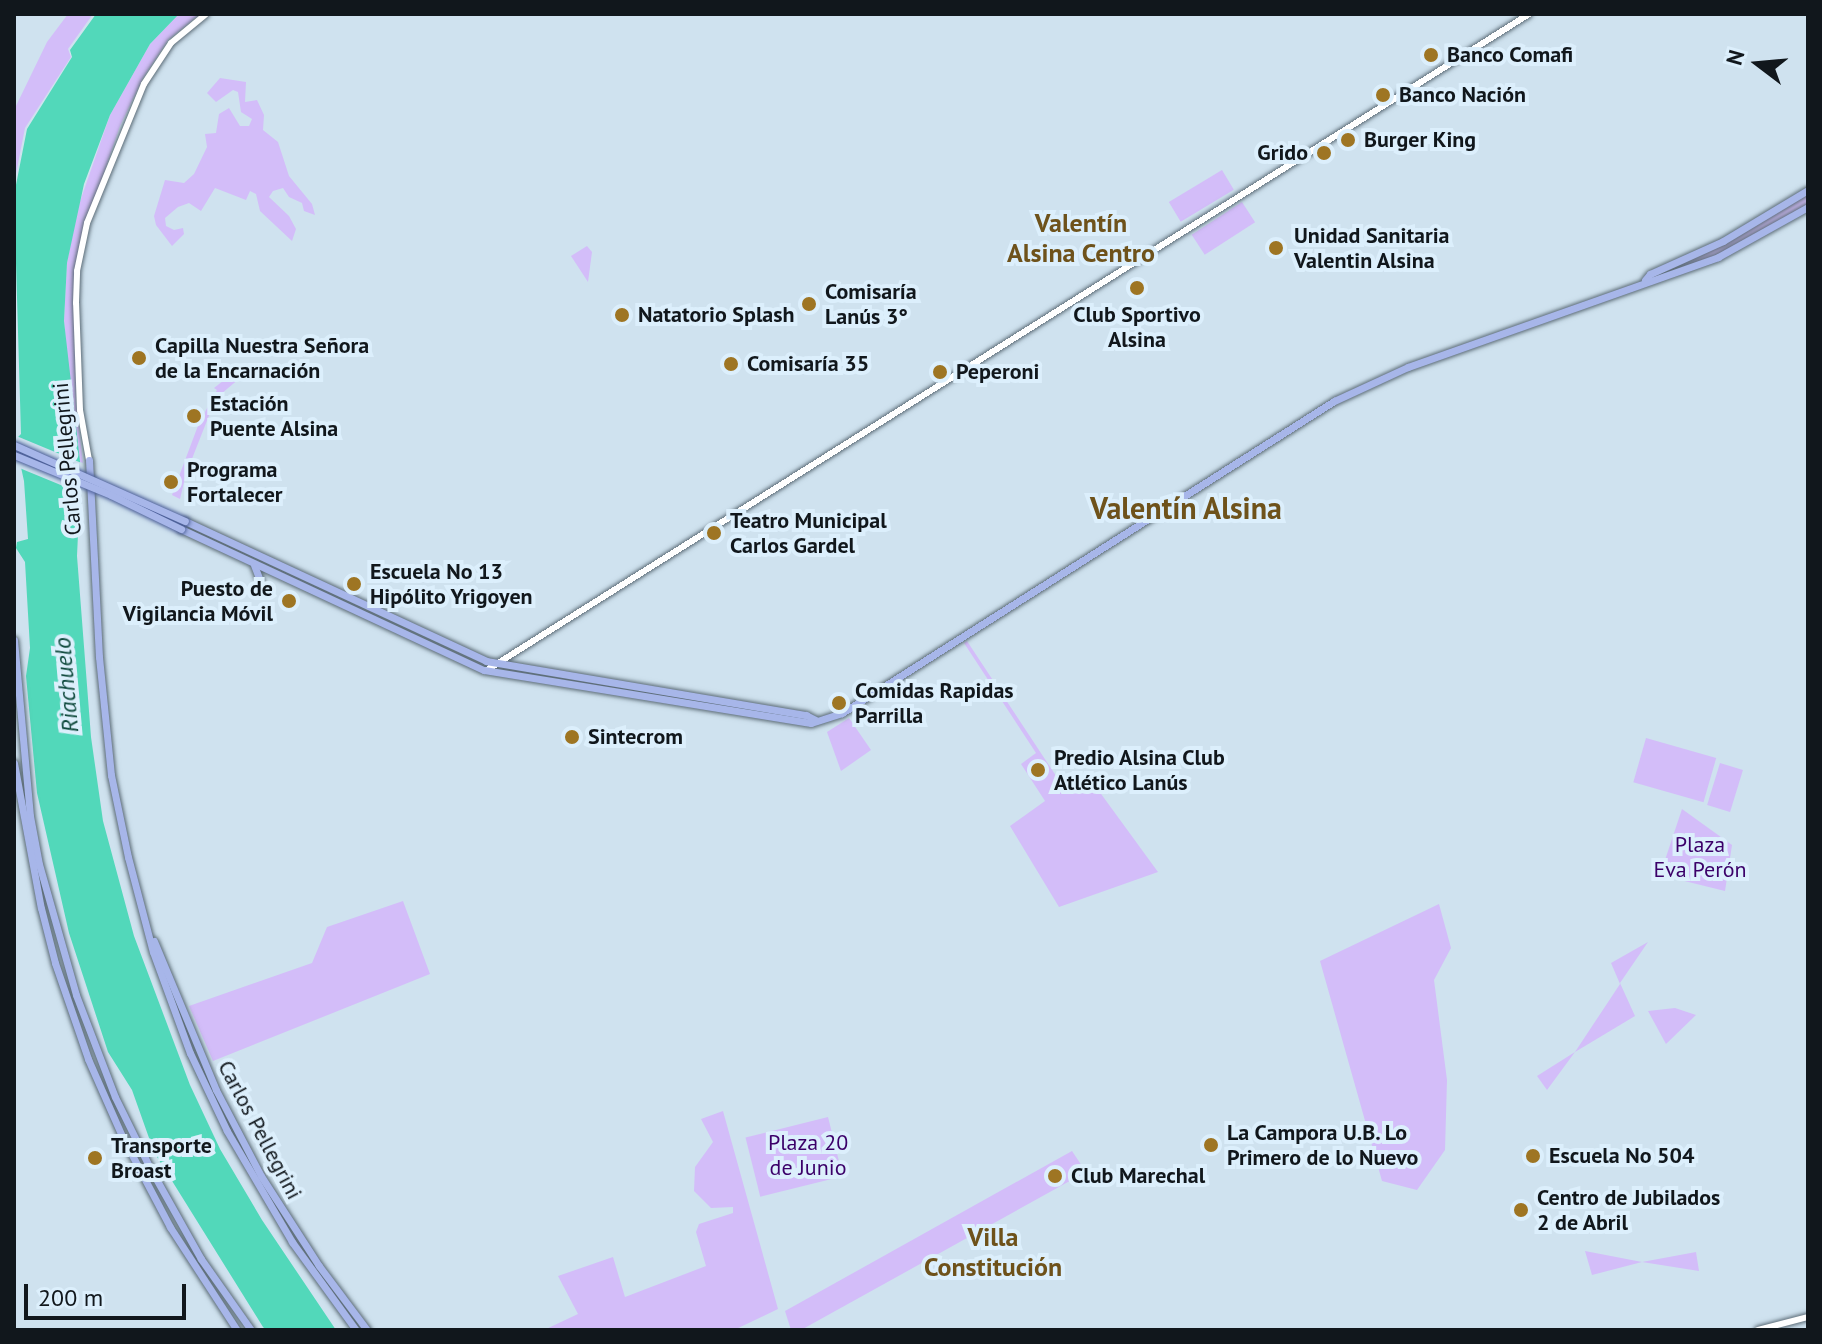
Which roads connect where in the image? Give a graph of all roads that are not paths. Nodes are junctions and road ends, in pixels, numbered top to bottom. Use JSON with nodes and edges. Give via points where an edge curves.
{"nodes":[{"id":1,"x":206,"y":14,"type":"edge"},
{"id":2,"x":1529,"y":14,"type":"edge"},
{"id":3,"x":1808,"y":190,"type":"edge"},
{"id":4,"x":1808,"y":207,"type":"edge"},
{"id":5,"x":1645,"y":280,"type":"junction"},
{"id":6,"x":14,"y":445,"type":"edge"},
{"id":7,"x":14,"y":455,"type":"edge"},
{"id":8,"x":89,"y":460,"type":"joint"},
{"id":9,"x":183,"y":525,"type":"junction"},
{"id":10,"x":254,"y":565,"type":"junction"},
{"id":11,"x":260,"y":581,"type":"dead end"},
{"id":12,"x":14,"y":640,"type":"edge"},
{"id":13,"x":498,"y":664,"type":"junction"},
{"id":14,"x":484,"y":670,"type":"junction"},
{"id":15,"x":816,"y":720,"type":"junction"},
{"id":16,"x":17,"y":731,"type":"edge"},
{"id":17,"x":18,"y":742,"type":"edge"},
{"id":18,"x":14,"y":763,"type":"edge"},
{"id":19,"x":149,"y":933,"type":"junction"},
{"id":20,"x":131,"y":1133,"type":"junction"},
{"id":21,"x":122,"y":1136,"type":"junction"},
{"id":22,"x":182,"y":1225,"type":"junction"},
{"id":23,"x":172,"y":1231,"type":"junction"},
{"id":24,"x":1808,"y":1317,"type":"edge"},
{"id":25,"x":237,"y":1330,"type":"edge"},
{"id":26,"x":251,"y":1330,"type":"edge"},
{"id":27,"x":356,"y":1330,"type":"edge"},
{"id":28,"x":367,"y":1330,"type":"edge"},
{"id":29,"x":1758,"y":1330,"type":"edge"}],
"edges":[{"from":1,"to":8,"type":"street","name":"Carlos Pellegrini","via":[[171,43],[144,84],[87,223],[76,303],[80,410]]},
{"from":2,"to":13,"type":"street"},
{"from":3,"to":5,"type":"main road"},
{"from":4,"to":5,"type":"main road","via":[[1726,253],[1655,281]]},
{"from":5,"to":15,"type":"main road","via":[[1408,367],[1334,401],[842,713]]},
{"from":6,"to":9,"type":"main road","bridge":true},
{"from":7,"to":9,"type":"main road","bridge":true},
{"from":8,"to":19,"type":"main road","name":"Carlos Pellegrini","via":[[110,761]]},
{"from":9,"to":10,"type":"main road"},
{"from":9,"to":13,"type":"main road"},
{"from":10,"to":11,"type":"main road"},
{"from":10,"to":14,"type":"main road"},
{"from":12,"to":16,"type":"main road"},
{"from":13,"to":14,"type":"street"},
{"from":13,"to":15,"type":"main road"},
{"from":14,"to":15,"type":"main road","via":[[789,721]]},
{"from":16,"to":17,"type":"main road"},
{"from":17,"to":20,"type":"main road","via":[[39,864],[63,956]]},
{"from":18,"to":21,"type":"main road","via":[[29,857],[55,963]]},
{"from":19,"to":27,"type":"main road","name":"Carlos Pellegrini","via":[[190,1053],[227,1131],[292,1242]]},
{"from":19,"to":28,"type":"main road","name":"Carlos Pellegrini","via":[[254,1164]]},
{"from":20,"to":21,"type":"main road"},
{"from":20,"to":22,"type":"main road"},
{"from":21,"to":23,"type":"main road"},
{"from":22,"to":23,"type":"main road"},
{"from":22,"to":26,"type":"main road"},
{"from":23,"to":25,"type":"main road"},
{"from":24,"to":29,"type":"street"}]}
